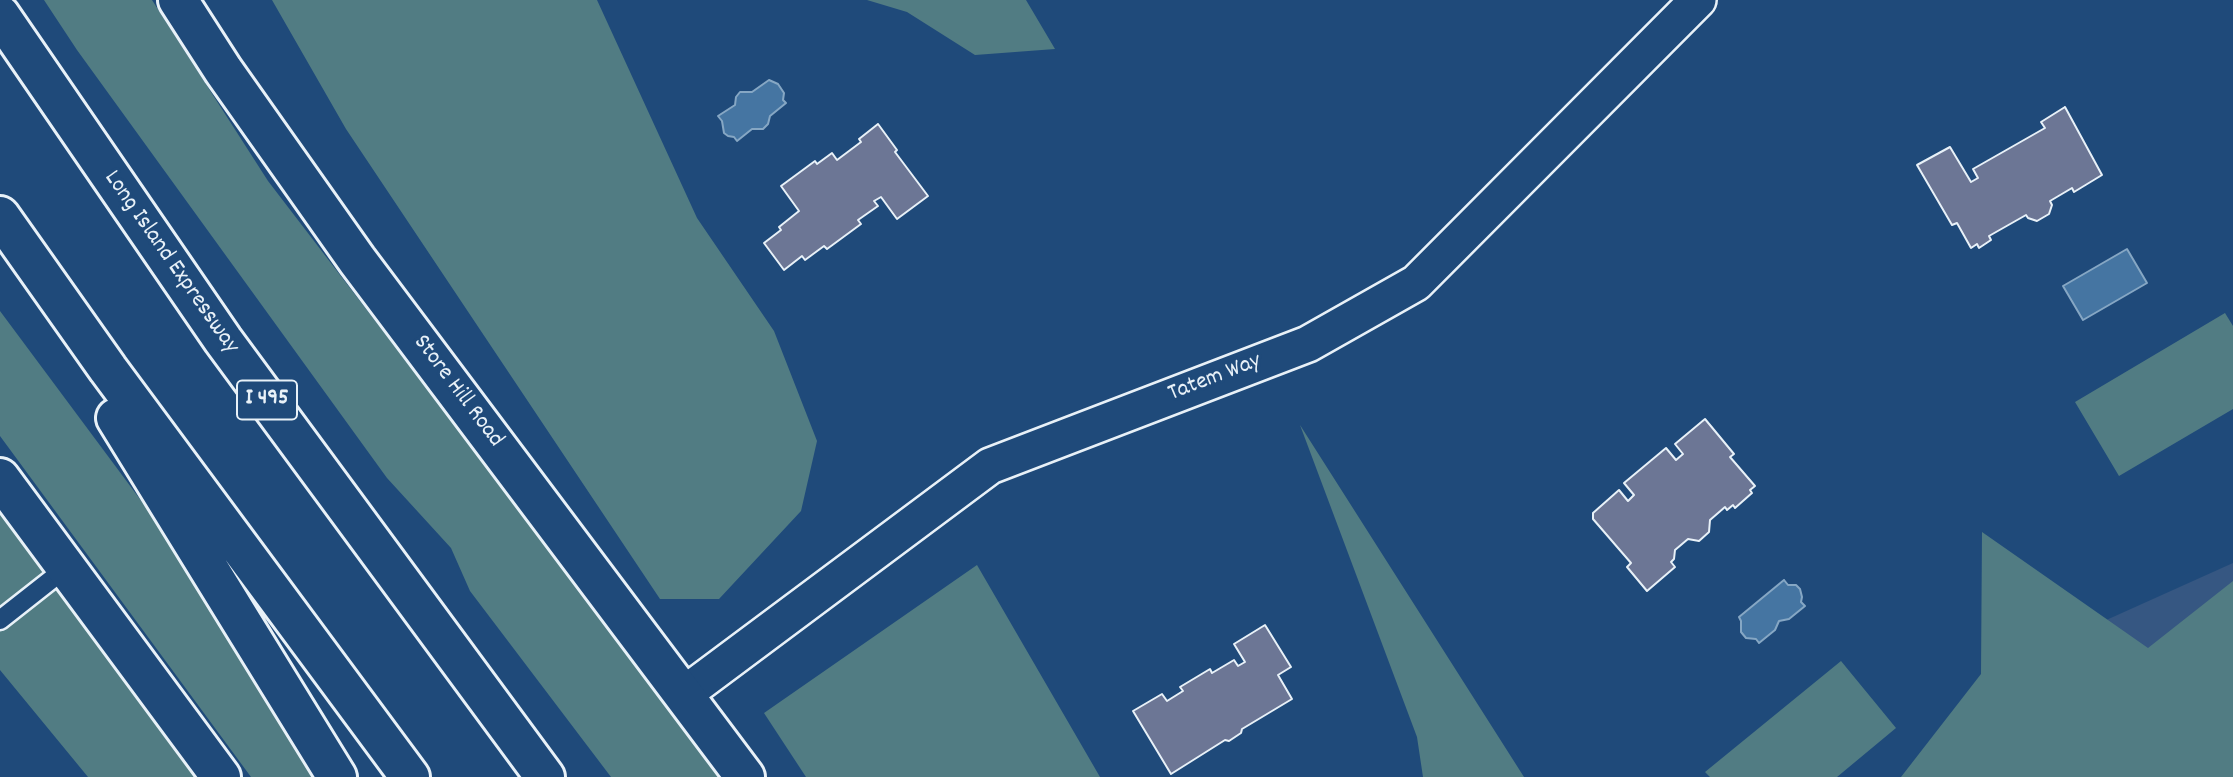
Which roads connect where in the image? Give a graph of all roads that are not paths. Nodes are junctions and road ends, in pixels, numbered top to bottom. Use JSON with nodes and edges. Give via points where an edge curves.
{"nodes":[{"id":1,"x":178,"y":0,"type":"edge"},
{"id":2,"x":1698,"y":0,"type":"edge"},
{"id":3,"x":0,"y":15,"type":"edge"},
{"id":4,"x":0,"y":216,"type":"edge"},
{"id":5,"x":0,"y":232,"type":"edge"},
{"id":6,"x":0,"y":478,"type":"edge"},
{"id":7,"x":66,"y":568,"type":"junction"},
{"id":8,"x":0,"y":620,"type":"edge"},
{"id":9,"x":683,"y":695,"type":"junction"},
{"id":10,"x":221,"y":777,"type":"edge"},
{"id":11,"x":337,"y":777,"type":"edge"},
{"id":12,"x":410,"y":777,"type":"edge"},
{"id":13,"x":545,"y":777,"type":"edge"},
{"id":14,"x":745,"y":777,"type":"edge"}],
"edges":[{"from":1,"to":9,"type":"main road","name":"Store Hill Road","via":[[357,260]]},
{"from":2,"to":9,"type":"street","name":"Tatem Way","via":[[1416,283],[1308,344],[990,466]]},
{"from":3,"to":13,"type":"main road","name":"Long Island Expressway","number":"I 495","via":[[223,340]]},
{"from":4,"to":12,"type":"main road"},
{"from":5,"to":11,"type":"main road"},
{"from":6,"to":7,"type":"main road"},
{"from":7,"to":8,"type":"lane"},
{"from":7,"to":10,"type":"main road"},
{"from":9,"to":14,"type":"main road","name":"Store Hill Road"}]}
